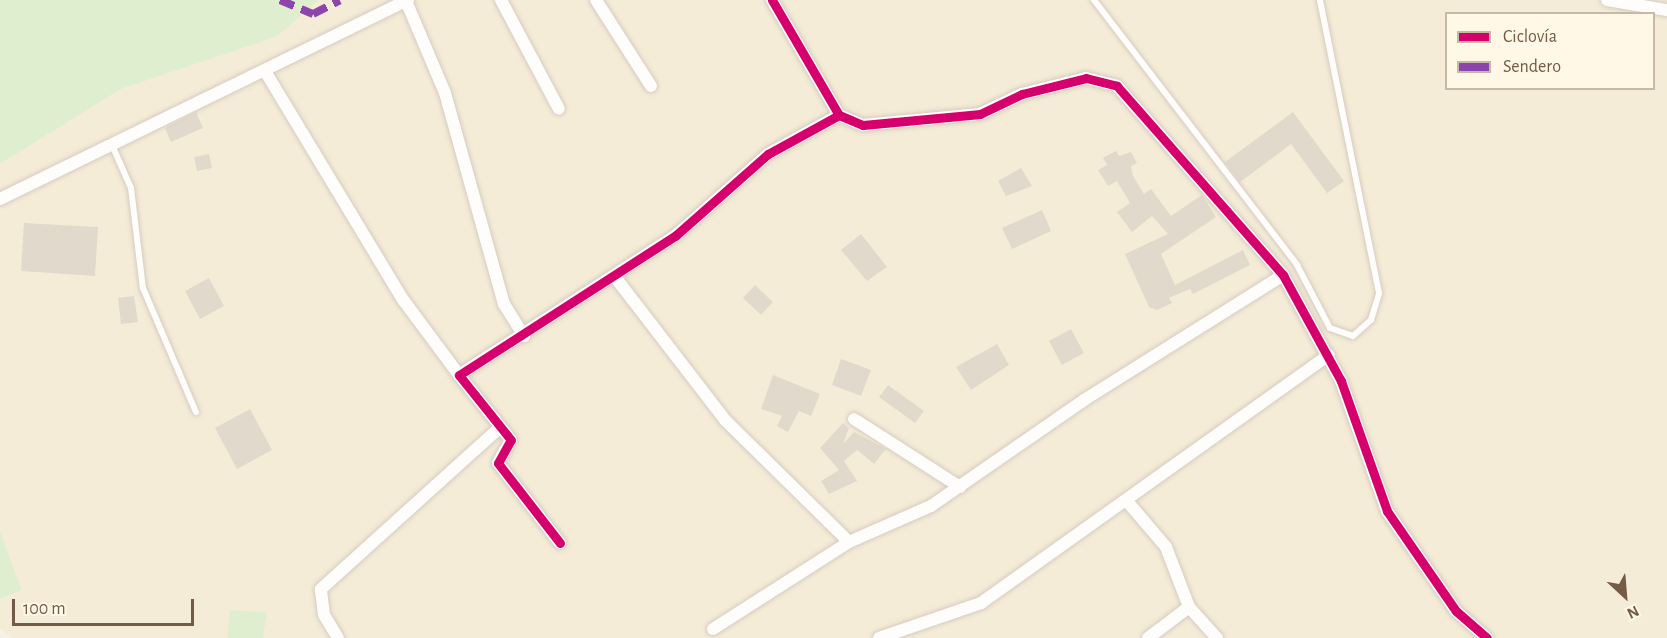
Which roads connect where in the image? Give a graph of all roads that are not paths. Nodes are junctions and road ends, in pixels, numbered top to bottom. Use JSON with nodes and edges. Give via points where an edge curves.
{"nodes":[{"id":1,"x":407,"y":0,"type":"edge"},
{"id":2,"x":501,"y":0,"type":"edge"},
{"id":3,"x":596,"y":0,"type":"edge"},
{"id":4,"x":772,"y":0,"type":"edge"},
{"id":5,"x":1094,"y":0,"type":"edge"},
{"id":6,"x":1320,"y":0,"type":"edge"},
{"id":7,"x":1607,"y":0,"type":"edge"},
{"id":8,"x":1667,"y":10,"type":"edge"},
{"id":9,"x":265,"y":71,"type":"junction"},
{"id":10,"x":651,"y":86,"type":"dead end"},
{"id":11,"x":559,"y":109,"type":"dead end"},
{"id":12,"x":839,"y":115,"type":"junction"},
{"id":13,"x":112,"y":145,"type":"junction"},
{"id":14,"x":0,"y":199,"type":"edge"},
{"id":15,"x":1283,"y":275,"type":"junction"},
{"id":16,"x":615,"y":277,"type":"junction"},
{"id":17,"x":524,"y":336,"type":"junction"},
{"id":18,"x":1329,"y":356,"type":"junction"},
{"id":19,"x":459,"y":375,"type":"junction"},
{"id":20,"x":196,"y":412,"type":"dead end"},
{"id":21,"x":854,"y":418,"type":"dead end"},
{"id":22,"x":500,"y":427,"type":"junction"},
{"id":23,"x":960,"y":487,"type":"junction"},
{"id":24,"x":1126,"y":501,"type":"junction"},
{"id":25,"x":849,"y":542,"type":"junction"},
{"id":26,"x":560,"y":543,"type":"dead end"},
{"id":27,"x":1189,"y":607,"type":"junction"},
{"id":28,"x":713,"y":628,"type":"dead end"},
{"id":29,"x":338,"y":638,"type":"edge"},
{"id":30,"x":879,"y":638,"type":"edge"},
{"id":31,"x":1148,"y":638,"type":"edge"},
{"id":32,"x":1217,"y":638,"type":"edge"},
{"id":33,"x":1487,"y":638,"type":"edge"}],
"edges":[{"from":1,"to":9,"type":"street"},
{"from":1,"to":17,"type":"street","via":[[445,93],[504,304]]},
{"from":2,"to":11,"type":"street"},
{"from":3,"to":10,"type":"street"},
{"from":4,"to":12,"type":"street"},
{"from":5,"to":6,"type":"lane","via":[[1296,265],[1330,328],[1353,336],[1371,320],[1379,293]]},
{"from":7,"to":8,"type":"street"},
{"from":9,"to":13,"type":"street"},
{"from":9,"to":19,"type":"street","via":[[404,301]]},
{"from":12,"to":15,"type":"street","via":[[863,125],[956,119],[980,114],[1022,94],[1086,78],[1102,80],[1118,86],[1155,125]]},
{"from":12,"to":16,"type":"street","via":[[748,169],[694,221]]},
{"from":13,"to":14,"type":"street"},
{"from":13,"to":20,"type":"lane","via":[[131,188],[143,288]]},
{"from":15,"to":18,"type":"street"},
{"from":15,"to":23,"type":"street","via":[[1084,400]]},
{"from":16,"to":17,"type":"street"},
{"from":16,"to":25,"type":"street","via":[[725,420]]},
{"from":17,"to":19,"type":"street"},
{"from":18,"to":24,"type":"street"},
{"from":18,"to":33,"type":"street","via":[[1387,511],[1456,611]]},
{"from":19,"to":22,"type":"street"},
{"from":21,"to":23,"type":"street"},
{"from":22,"to":26,"type":"street","via":[[512,443],[498,463]]},
{"from":22,"to":29,"type":"street","via":[[321,588],[324,615]]},
{"from":23,"to":25,"type":"street","via":[[901,522]]},
{"from":24,"to":27,"type":"street","via":[[1166,547]]},
{"from":24,"to":30,"type":"street","via":[[972,608]]},
{"from":25,"to":28,"type":"street"},
{"from":27,"to":31,"type":"street"},
{"from":27,"to":32,"type":"street"}]}
